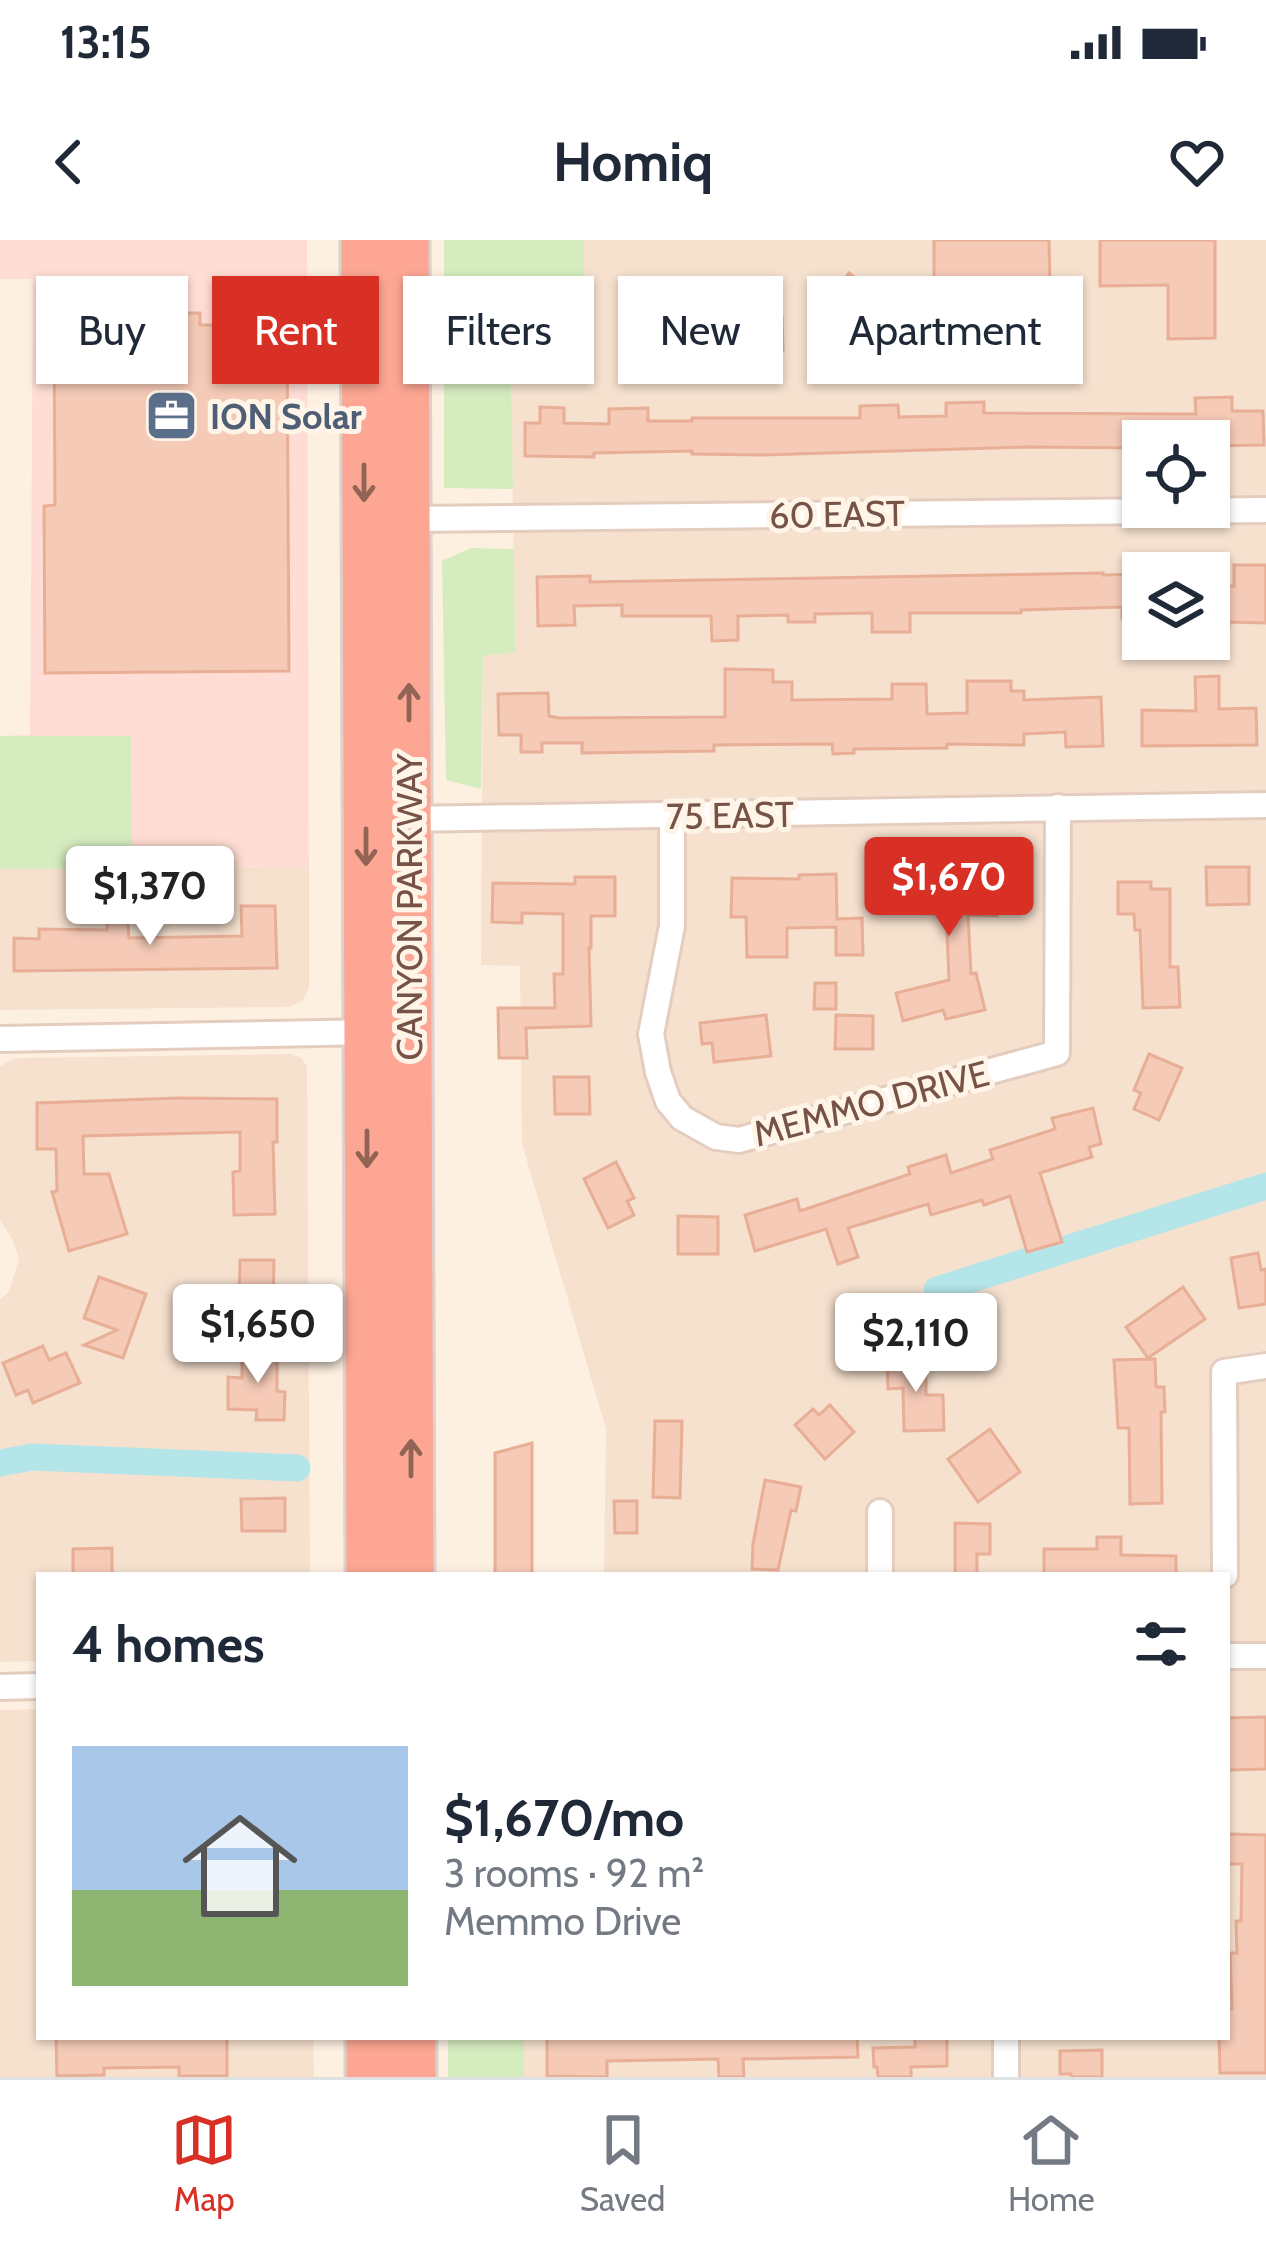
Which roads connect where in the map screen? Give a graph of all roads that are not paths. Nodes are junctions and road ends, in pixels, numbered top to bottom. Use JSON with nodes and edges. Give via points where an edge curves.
{"nodes":[{"id":1,"x":364,"y":240,"type":"edge"},
{"id":2,"x":406,"y":240,"type":"edge"},
{"id":3,"x":1266,"y":509,"type":"edge"},
{"id":4,"x":408,"y":519,"type":"junction"},
{"id":5,"x":1266,"y":805,"type":"edge"},
{"id":6,"x":1058,"y":807,"type":"junction"},
{"id":7,"x":672,"y":816,"type":"junction"},
{"id":8,"x":410,"y":819,"type":"junction"},
{"id":9,"x":388,"y":1032,"type":"junction"},
{"id":10,"x":0,"y":1039,"type":"edge"},
{"id":11,"x":1266,"y":1366,"type":"edge"},
{"id":12,"x":880,"y":1512,"type":"dead end"},
{"id":13,"x":369,"y":1572,"type":"edge"},
{"id":14,"x":411,"y":1572,"type":"edge"},
{"id":15,"x":880,"y":1572,"type":"edge"},
{"id":16,"x":1225,"y":1572,"type":"edge"},
{"id":17,"x":1230,"y":1656,"type":"edge"},
{"id":18,"x":1266,"y":1656,"type":"edge"},
{"id":19,"x":36,"y":1686,"type":"edge"},
{"id":20,"x":0,"y":1687,"type":"edge"},
{"id":21,"x":369,"y":2040,"type":"edge"},
{"id":22,"x":413,"y":2040,"type":"edge"},
{"id":23,"x":1006,"y":2040,"type":"edge"},
{"id":24,"x":369,"y":2077,"type":"edge"},
{"id":25,"x":413,"y":2077,"type":"edge"},
{"id":26,"x":1006,"y":2077,"type":"edge"}],
"edges":[{"from":1,"to":9,"type":"highway","name":"CANYON PARKWAY","one_way":true},
{"from":2,"to":4,"type":"highway","name":"CANYON PARKWAY"},
{"from":3,"to":4,"type":"street","name":"60 EAST"},
{"from":8,"to":4,"type":"highway","name":"CANYON PARKWAY","one_way":true},
{"from":5,"to":6,"type":"street","name":"75 EAST"},
{"from":6,"to":7,"type":"street","name":"75 EAST"},
{"from":6,"to":7,"type":"street","name":"MEMMO DRIVE","via":[[1058,1053],[740,1140],[682,1118],[658,1072],[651,1034],[672,926]]},
{"from":7,"to":8,"type":"street","name":"75 EAST"},
{"from":8,"to":9,"type":"highway","name":"CANYON PARKWAY"},
{"from":9,"to":10,"type":"street"},
{"from":9,"to":13,"type":"highway","name":"CANYON PARKWAY","one_way":true},
{"from":14,"to":9,"type":"highway","name":"CANYON PARKWAY","one_way":true},
{"from":11,"to":16,"type":"street","via":[[1224,1372]]},
{"from":12,"to":15,"type":"street"},
{"from":17,"to":18,"type":"street"},
{"from":19,"to":20,"type":"street"},
{"from":21,"to":24,"type":"highway"},
{"from":22,"to":25,"type":"highway"},
{"from":23,"to":26,"type":"street"}]}
